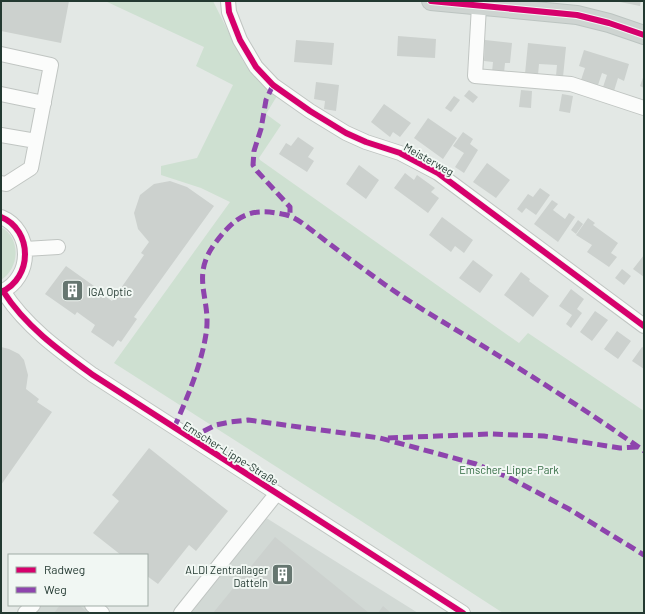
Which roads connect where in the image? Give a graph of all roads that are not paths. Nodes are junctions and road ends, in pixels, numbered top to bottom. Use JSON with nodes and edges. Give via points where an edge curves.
{"nodes":[{"id":1,"x":228,"y":1,"type":"edge"},
{"id":2,"x":431,"y":1,"type":"edge"},
{"id":3,"x":479,"y":6,"type":"junction"},
{"id":4,"x":644,"y":35,"type":"edge"},
{"id":5,"x":1,"y":54,"type":"edge"},
{"id":6,"x":1,"y":94,"type":"edge"},
{"id":7,"x":44,"y":103,"type":"junction"},
{"id":8,"x":644,"y":108,"type":"edge"},
{"id":9,"x":1,"y":135,"type":"edge"},
{"id":10,"x":36,"y":141,"type":"junction"},
{"id":11,"x":3,"y":186,"type":"edge"},
{"id":12,"x":1,"y":217,"type":"edge"},
{"id":13,"x":58,"y":247,"type":"dead end"},
{"id":14,"x":25,"y":249,"type":"junction"},
{"id":15,"x":2,"y":292,"type":"edge"},
{"id":16,"x":644,"y":326,"type":"edge"},
{"id":17,"x":277,"y":493,"type":"junction"},
{"id":18,"x":93,"y":606,"type":"edge"},
{"id":19,"x":102,"y":613,"type":"edge"},
{"id":20,"x":181,"y":613,"type":"edge"},
{"id":21,"x":463,"y":613,"type":"edge"}],
"edges":[{"from":1,"to":16,"type":"street","name":"Meisterweg","via":[[229,12],[240,40],[256,67],[273,85],[346,133],[400,153],[438,173]]},
{"from":2,"to":3,"type":"main road"},
{"from":3,"to":4,"type":"main road","via":[[577,15]]},
{"from":3,"to":8,"type":"street","via":[[474,76],[571,84]]},
{"from":5,"to":7,"type":"street","via":[[51,65]]},
{"from":6,"to":7,"type":"street"},
{"from":7,"to":10,"type":"street"},
{"from":9,"to":10,"type":"street"},
{"from":10,"to":11,"type":"street","via":[[31,168]]},
{"from":12,"to":14,"type":"street","via":[[15,227],[22,237]]},
{"from":13,"to":14,"type":"street"},
{"from":14,"to":15,"type":"street","via":[[25,262],[21,274]]},
{"from":15,"to":17,"type":"street","name":"Emscher-Lippe-Straße","via":[[27,321],[52,344],[93,375]]},
{"from":17,"to":20,"type":"street"},
{"from":17,"to":21,"type":"street","name":"Emscher-Lippe-Straße"},
{"from":18,"to":19,"type":"street"}]}
